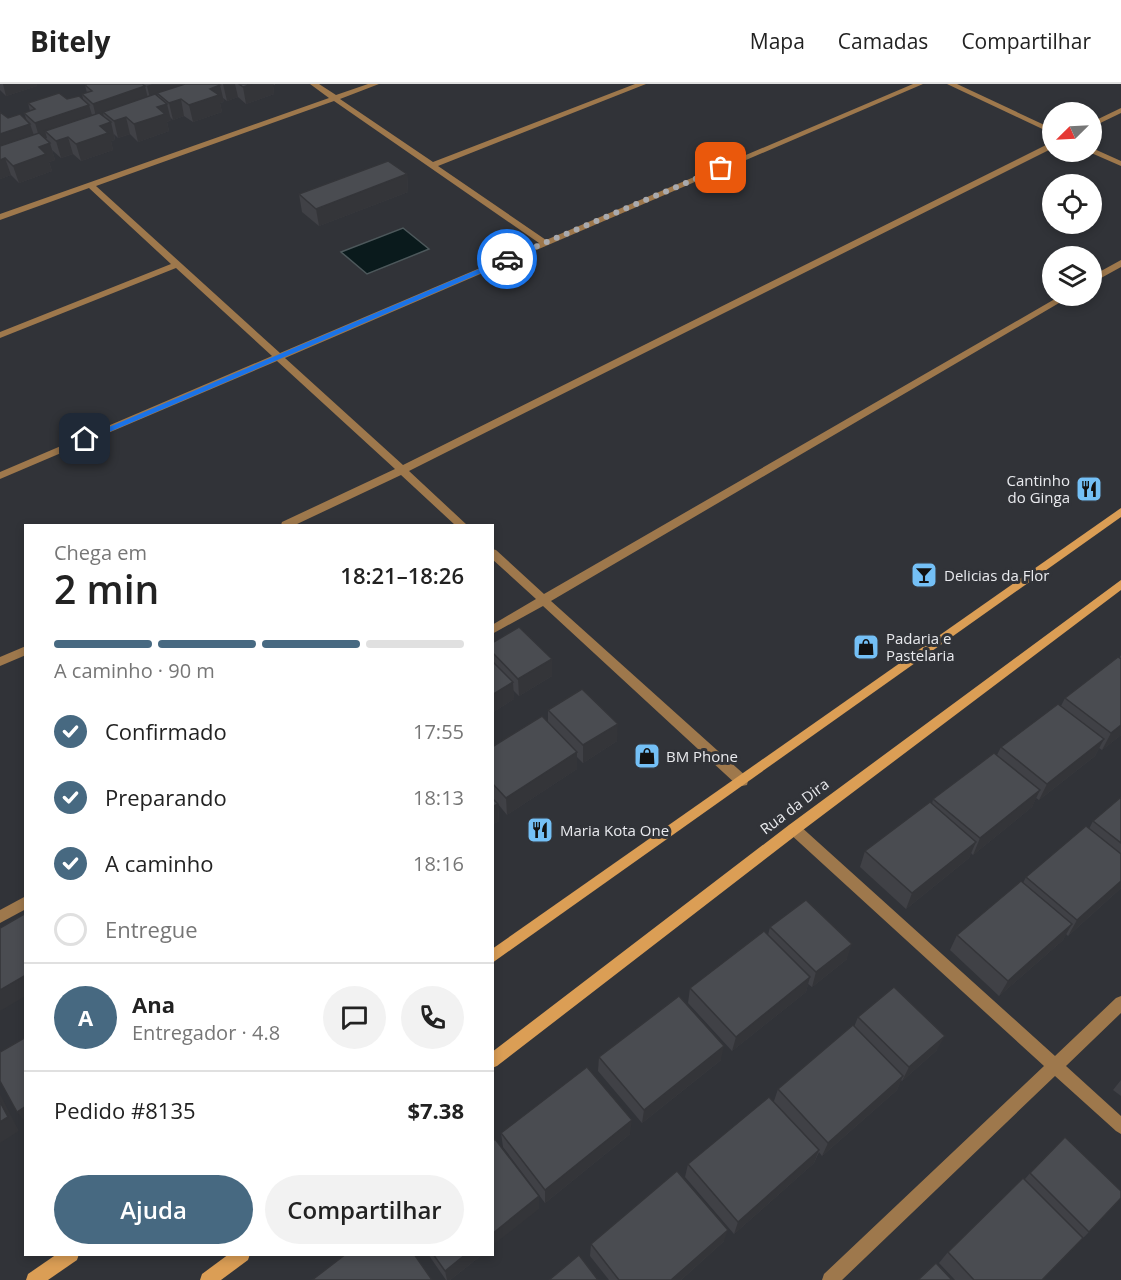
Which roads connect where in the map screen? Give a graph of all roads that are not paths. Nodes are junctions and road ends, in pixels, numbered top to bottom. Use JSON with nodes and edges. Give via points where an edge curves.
{"nodes":[{"id":1,"x":314,"y":84,"type":"edge"},
{"id":2,"x":375,"y":84,"type":"edge"},
{"id":3,"x":642,"y":84,"type":"edge"},
{"id":4,"x":919,"y":84,"type":"edge"},
{"id":5,"x":951,"y":84,"type":"edge"},
{"id":6,"x":335,"y":98,"type":"junction"},
{"id":7,"x":1121,"y":110,"type":"edge"},
{"id":8,"x":1102,"y":120,"type":"edge"},
{"id":9,"x":1042,"y":127,"type":"edge"},
{"id":10,"x":1042,"y":150,"type":"edge"},
{"id":11,"x":1102,"y":155,"type":"edge"},
{"id":12,"x":1121,"y":164,"type":"edge"},
{"id":13,"x":432,"y":165,"type":"junction"},
{"id":14,"x":90,"y":186,"type":"junction"},
{"id":15,"x":0,"y":217,"type":"edge"},
{"id":16,"x":545,"y":243,"type":"junction"},
{"id":17,"x":1121,"y":263,"type":"edge"},
{"id":18,"x":177,"y":265,"type":"junction"},
{"id":19,"x":1102,"y":274,"type":"edge"},
{"id":20,"x":1049,"y":306,"type":"edge"},
{"id":21,"x":0,"y":335,"type":"edge"},
{"id":22,"x":277,"y":357,"type":"junction"},
{"id":23,"x":402,"y":470,"type":"junction"},
{"id":24,"x":0,"y":476,"type":"edge"},
{"id":25,"x":1121,"y":512,"type":"edge"},
{"id":26,"x":288,"y":524,"type":"edge"},
{"id":27,"x":461,"y":524,"type":"edge"},
{"id":28,"x":494,"y":555,"type":"edge"},
{"id":29,"x":1121,"y":584,"type":"edge"},
{"id":30,"x":543,"y":600,"type":"junction"},
{"id":31,"x":494,"y":629,"type":"edge"},
{"id":32,"x":24,"y":651,"type":"edge"},
{"id":33,"x":0,"y":662,"type":"edge"},
{"id":34,"x":742,"y":781,"type":"junction"},
{"id":35,"x":794,"y":829,"type":"junction"},
{"id":36,"x":24,"y":903,"type":"edge"},
{"id":37,"x":0,"y":917,"type":"edge"},
{"id":38,"x":494,"y":956,"type":"edge"},
{"id":39,"x":1121,"y":1003,"type":"edge"},
{"id":40,"x":494,"y":1059,"type":"edge"},
{"id":41,"x":1055,"y":1066,"type":"junction"},
{"id":42,"x":1121,"y":1126,"type":"edge"},
{"id":43,"x":68,"y":1256,"type":"edge"},
{"id":44,"x":239,"y":1256,"type":"edge"},
{"id":45,"x":34,"y":1280,"type":"edge"},
{"id":46,"x":208,"y":1280,"type":"edge"},
{"id":47,"x":830,"y":1280,"type":"edge"}],
"edges":[{"from":1,"to":6,"type":"street"},
{"from":2,"to":6,"type":"street"},
{"from":3,"to":13,"type":"street"},
{"from":4,"to":16,"type":"street"},
{"from":5,"to":9,"type":"street"},
{"from":6,"to":13,"type":"street"},
{"from":6,"to":14,"type":"street"},
{"from":7,"to":8,"type":"street"},
{"from":10,"to":23,"type":"street"},
{"from":11,"to":12,"type":"street"},
{"from":13,"to":16,"type":"street"},
{"from":14,"to":15,"type":"street"},
{"from":14,"to":18,"type":"street"},
{"from":16,"to":22,"type":"street"},
{"from":17,"to":19,"type":"street"},
{"from":18,"to":21,"type":"street"},
{"from":18,"to":22,"type":"street"},
{"from":20,"to":30,"type":"street"},
{"from":22,"to":23,"type":"street"},
{"from":22,"to":24,"type":"street"},
{"from":23,"to":26,"type":"street"},
{"from":23,"to":27,"type":"street"},
{"from":25,"to":34,"type":"street"},
{"from":28,"to":30,"type":"street"},
{"from":29,"to":35,"type":"street","name":"Rua da Dira"},
{"from":30,"to":31,"type":"street"},
{"from":30,"to":34,"type":"street"},
{"from":32,"to":33,"type":"street"},
{"from":34,"to":38,"type":"street"},
{"from":35,"to":40,"type":"street","name":"Rua da Dira"},
{"from":35,"to":41,"type":"street"},
{"from":36,"to":37,"type":"street"},
{"from":39,"to":41,"type":"street"},
{"from":41,"to":42,"type":"street"},
{"from":41,"to":47,"type":"street"},
{"from":43,"to":45,"type":"street"},
{"from":44,"to":46,"type":"street"}]}
